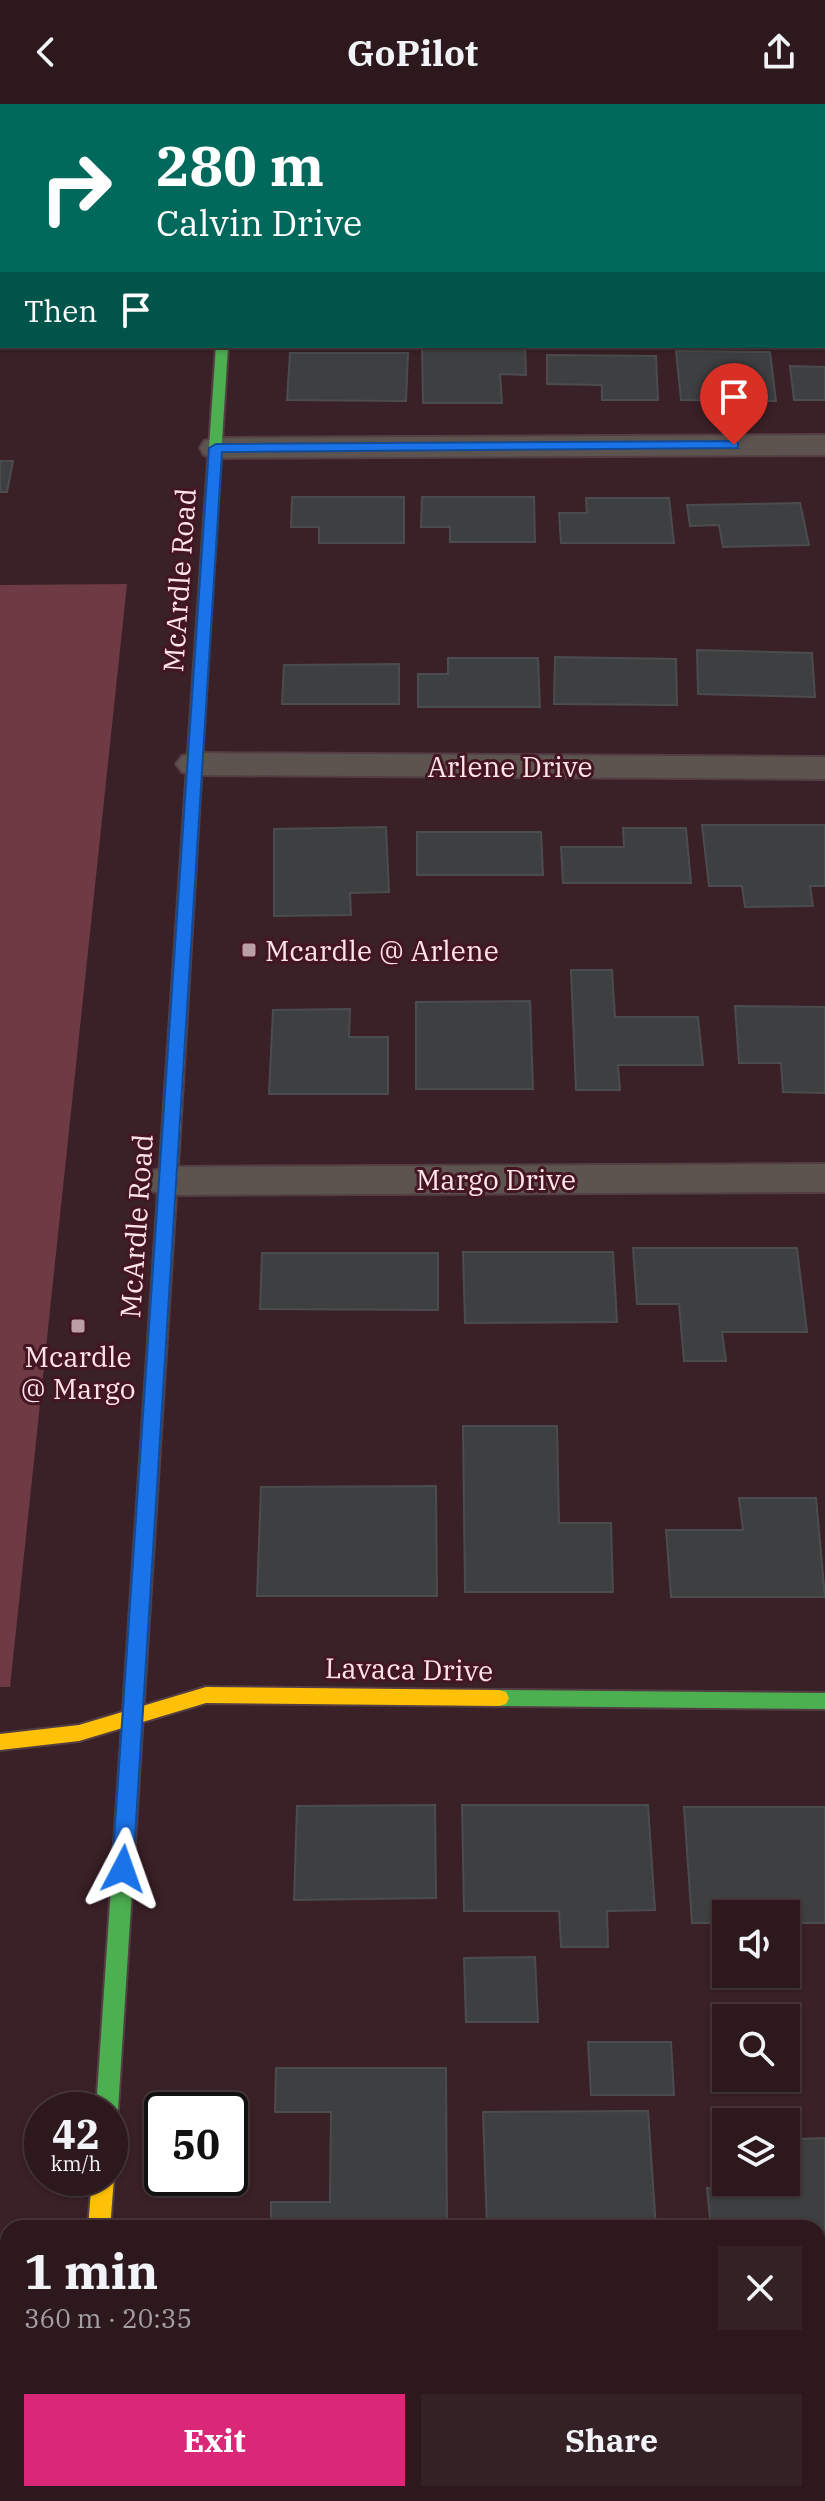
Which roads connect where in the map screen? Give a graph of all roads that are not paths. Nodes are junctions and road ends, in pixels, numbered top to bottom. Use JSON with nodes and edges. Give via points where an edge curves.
{"nodes":[{"id":1,"x":222,"y":348,"type":"edge"},
{"id":2,"x":825,"y":445,"type":"edge"},
{"id":3,"x":216,"y":448,"type":"junction"},
{"id":4,"x":195,"y":764,"type":"junction"},
{"id":5,"x":825,"y":768,"type":"edge"},
{"id":6,"x":825,"y":1178,"type":"edge"},
{"id":7,"x":167,"y":1181,"type":"junction"},
{"id":8,"x":825,"y":1701,"type":"edge"},
{"id":9,"x":132,"y":1718,"type":"junction"},
{"id":10,"x":0,"y":1742,"type":"edge"},
{"id":11,"x":108,"y":2092,"type":"edge"},
{"id":12,"x":102,"y":2196,"type":"edge"},
{"id":13,"x":100,"y":2220,"type":"edge"}],
"edges":[{"from":1,"to":3,"type":"main road","name":"McArdle Road"},
{"from":2,"to":3,"type":"street"},
{"from":3,"to":4,"type":"main road","name":"McArdle Road"},
{"from":4,"to":5,"type":"street","name":"Arlene Drive"},
{"from":4,"to":7,"type":"main road","name":"McArdle Road"},
{"from":6,"to":7,"type":"street","name":"Margo Drive"},
{"from":7,"to":9,"type":"main road","name":"McArdle Road"},
{"from":8,"to":9,"type":"main road","name":"Lavaca Drive","via":[[206,1695]]},
{"from":9,"to":10,"type":"main road","name":"Lavaca Drive","via":[[39,1742]]},
{"from":9,"to":11,"type":"main road","name":"McArdle Road"},
{"from":12,"to":13,"type":"main road"}]}
